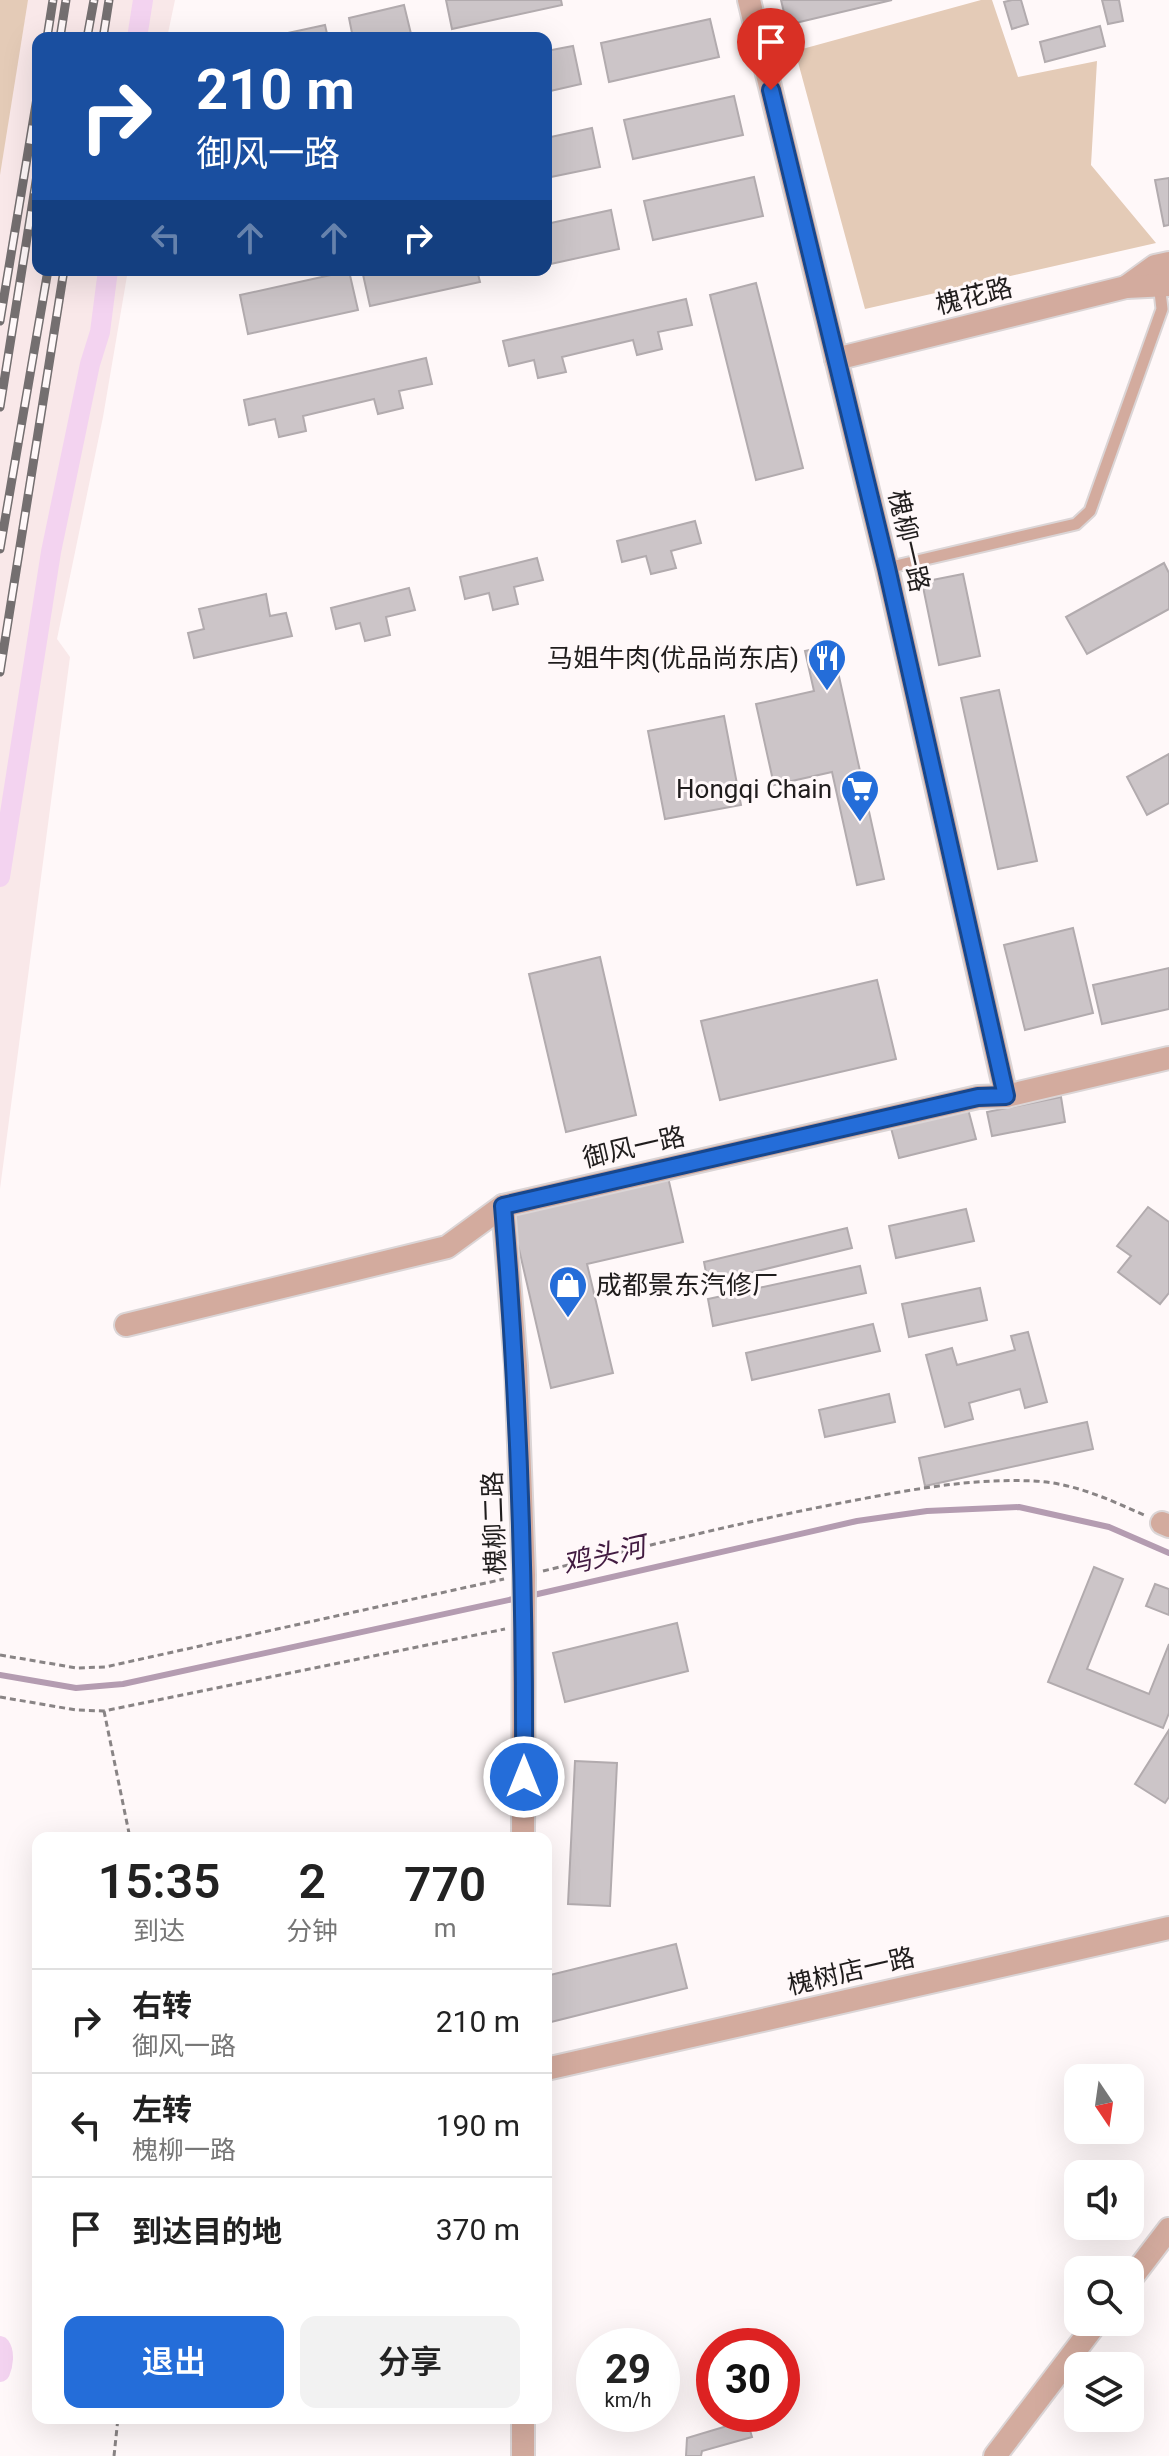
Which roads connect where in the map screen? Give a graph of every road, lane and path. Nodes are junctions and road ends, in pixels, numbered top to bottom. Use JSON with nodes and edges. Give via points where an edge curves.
{"nodes":[{"id":1,"x":749,"y":0,"type":"edge"},
{"id":2,"x":1163,"y":276,"type":"edge"},
{"id":3,"x":836,"y":359,"type":"junction"},
{"id":4,"x":887,"y":568,"type":"junction"},
{"id":5,"x":1169,"y":1058,"type":"edge"},
{"id":6,"x":1006,"y":1096,"type":"junction"},
{"id":7,"x":503,"y":1206,"type":"junction"},
{"id":8,"x":126,"y":1325,"type":"dead end"},
{"id":9,"x":1166,"y":1524,"type":"edge"},
{"id":10,"x":524,"y":1575,"type":"junction"},
{"id":11,"x":524,"y":1625,"type":"junction"},
{"id":12,"x":0,"y":1655,"type":"edge"},
{"id":13,"x":0,"y":1697,"type":"edge"},
{"id":14,"x":104,"y":1711,"type":"junction"},
{"id":15,"x":129,"y":1832,"type":"edge"},
{"id":16,"x":523,"y":1832,"type":"edge"},
{"id":17,"x":1169,"y":1928,"type":"edge"},
{"id":18,"x":552,"y":2068,"type":"edge"},
{"id":19,"x":1169,"y":2229,"type":"edge"},
{"id":20,"x":1144,"y":2262,"type":"edge"},
{"id":21,"x":1086,"y":2336,"type":"edge"},
{"id":22,"x":117,"y":2424,"type":"edge"},
{"id":23,"x":523,"y":2424,"type":"edge"},
{"id":24,"x":114,"y":2456,"type":"edge"},
{"id":25,"x":523,"y":2456,"type":"edge"},
{"id":26,"x":995,"y":2456,"type":"edge"}],
"edges":[{"from":1,"to":3,"type":"street","name":"槐柳一路"},
{"from":2,"to":3,"type":"street","name":"槐花路"},
{"from":2,"to":4,"type":"lane","via":[[1162,309],[1090,511],[1076,524]]},
{"from":3,"to":4,"type":"street","name":"槐柳一路"},
{"from":4,"to":6,"type":"street","name":"槐柳一路"},
{"from":5,"to":6,"type":"street","name":"御风一路"},
{"from":6,"to":7,"type":"street","name":"御风一路","via":[[978,1097]]},
{"from":7,"to":8,"type":"street","name":"御风一路","via":[[447,1247]]},
{"from":7,"to":10,"type":"street","name":"槐柳二路"},
{"from":9,"to":10,"type":"path","via":[[1084,1489],[1035,1481],[973,1482],[798,1511]]},
{"from":10,"to":11,"type":"street","name":"槐柳二路"},
{"from":10,"to":12,"type":"path","via":[[105,1667],[77,1668]]},
{"from":11,"to":14,"type":"path"},
{"from":11,"to":16,"type":"street","name":"槐柳二路"},
{"from":13,"to":14,"type":"path"},
{"from":14,"to":15,"type":"path"},
{"from":17,"to":18,"type":"street","name":"槐树店一路"},
{"from":19,"to":20,"type":"street"},
{"from":21,"to":26,"type":"street"},
{"from":22,"to":24,"type":"path"},
{"from":23,"to":25,"type":"street"}]}
